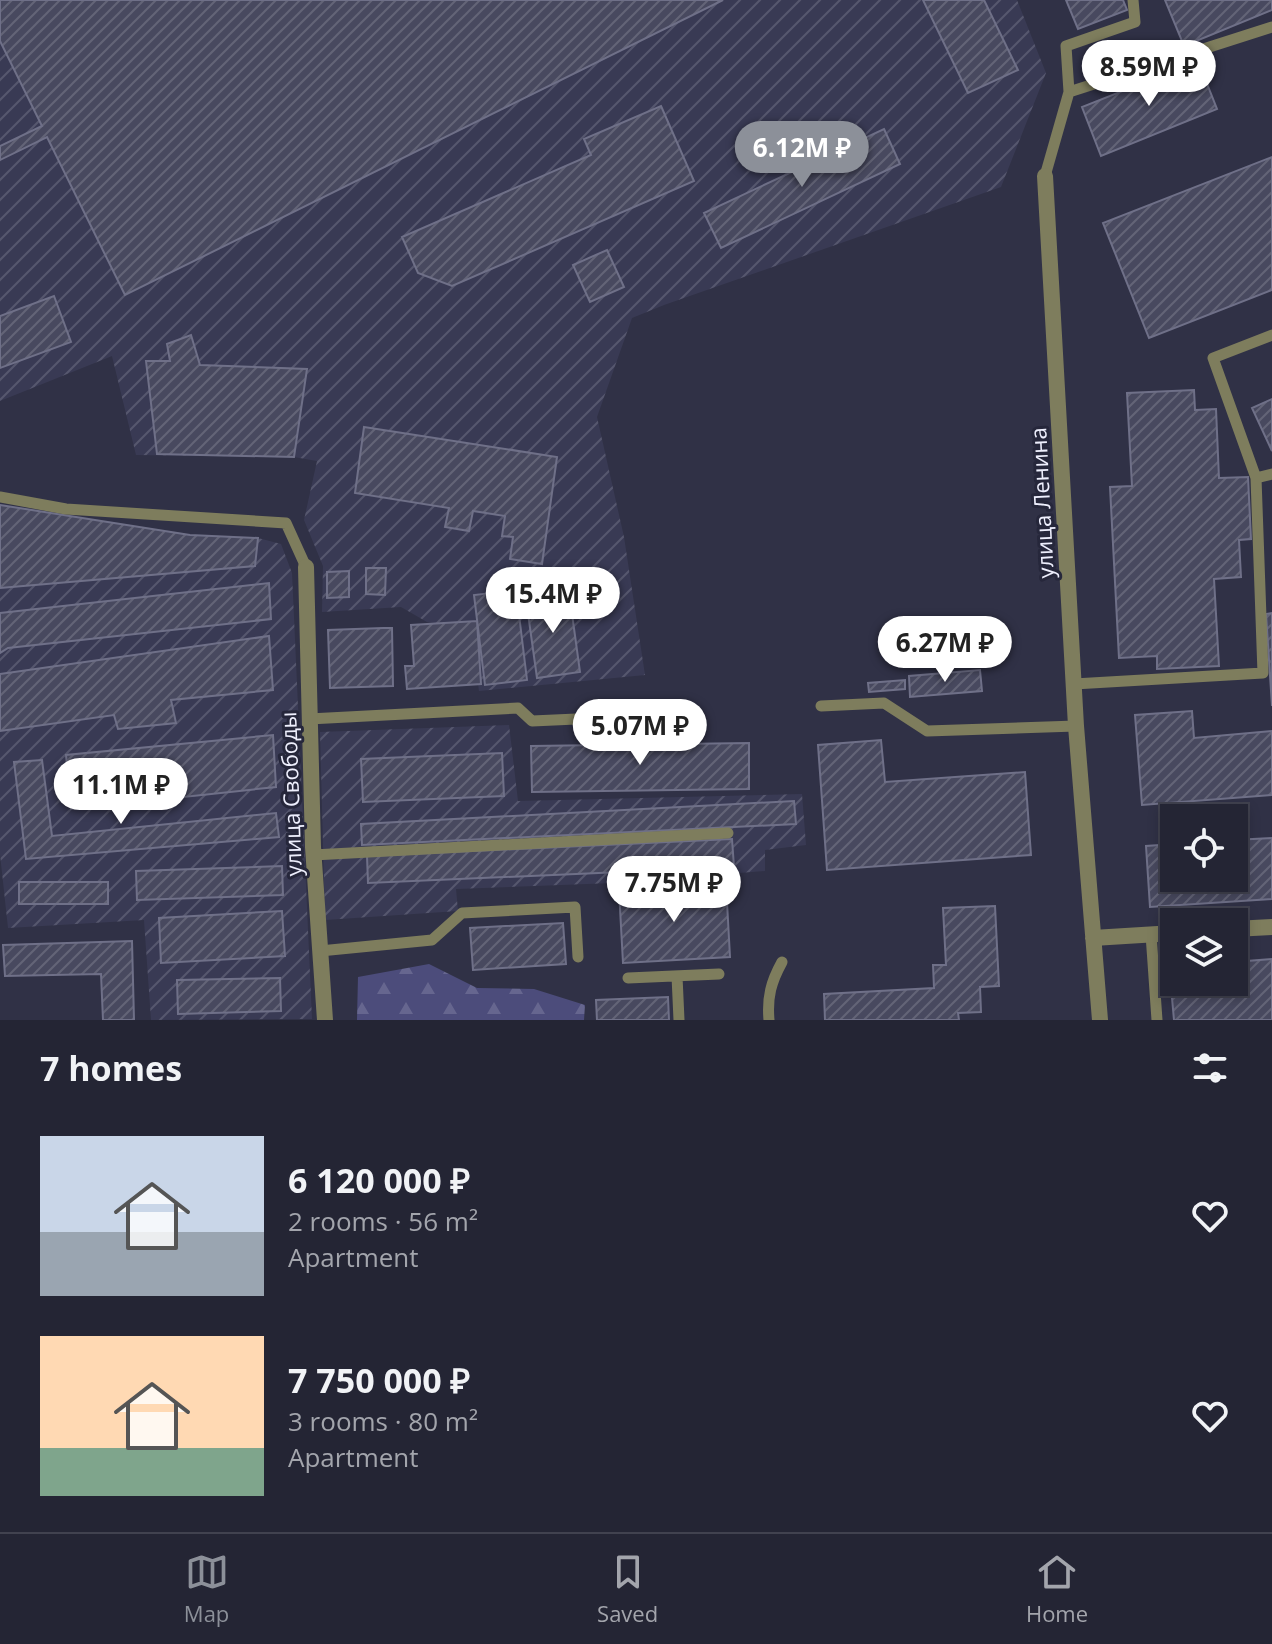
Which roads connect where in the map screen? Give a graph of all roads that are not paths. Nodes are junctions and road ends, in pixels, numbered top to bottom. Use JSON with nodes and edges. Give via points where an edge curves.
{"nodes":[{"id":1,"x":1133,"y":0,"type":"edge"},
{"id":2,"x":1272,"y":27,"type":"edge"},
{"id":3,"x":1069,"y":92,"type":"junction"},
{"id":4,"x":1045,"y":176,"type":"joint"},
{"id":5,"x":1272,"y":335,"type":"edge"},
{"id":6,"x":1272,"y":474,"type":"edge"},
{"id":7,"x":1256,"y":478,"type":"junction"},
{"id":8,"x":0,"y":497,"type":"edge"},
{"id":9,"x":306,"y":567,"type":"joint"},
{"id":10,"x":1074,"y":684,"type":"junction"},
{"id":11,"x":821,"y":706,"type":"dead end"},
{"id":12,"x":643,"y":716,"type":"dead end"},
{"id":13,"x":309,"y":719,"type":"junction"},
{"id":14,"x":1076,"y":726,"type":"junction"},
{"id":15,"x":728,"y":833,"type":"dead end"},
{"id":16,"x":313,"y":855,"type":"junction"},
{"id":17,"x":1272,"y":927,"type":"edge"},
{"id":18,"x":1248,"y":928,"type":"edge"},
{"id":19,"x":1151,"y":934,"type":"junction"},
{"id":20,"x":1160,"y":934,"type":"edge"},
{"id":21,"x":1093,"y":938,"type":"junction"},
{"id":22,"x":320,"y":951,"type":"junction"},
{"id":23,"x":578,"y":957,"type":"dead end"},
{"id":24,"x":782,"y":962,"type":"dead end"},
{"id":25,"x":719,"y":974,"type":"dead end"},
{"id":26,"x":1154,"y":974,"type":"junction"},
{"id":27,"x":1160,"y":974,"type":"edge"},
{"id":28,"x":677,"y":976,"type":"junction"},
{"id":29,"x":628,"y":978,"type":"dead end"},
{"id":30,"x":325,"y":1020,"type":"edge"},
{"id":31,"x":679,"y":1020,"type":"edge"},
{"id":32,"x":769,"y":1020,"type":"edge"},
{"id":33,"x":1100,"y":1020,"type":"edge"},
{"id":34,"x":1157,"y":1020,"type":"edge"}],
"edges":[{"from":1,"to":3,"type":"lane","via":[[1135,22],[1066,46]]},
{"from":2,"to":3,"type":"lane"},
{"from":3,"to":4,"type":"lane"},
{"from":4,"to":10,"type":"street","name":"улица Ленина"},
{"from":5,"to":7,"type":"lane","via":[[1213,358]]},
{"from":6,"to":7,"type":"lane"},
{"from":7,"to":10,"type":"lane","via":[[1263,673]]},
{"from":8,"to":9,"type":"lane","via":[[66,509],[286,523]]},
{"from":9,"to":13,"type":"street","name":"улица Свободы"},
{"from":10,"to":14,"type":"street","name":"улица Ленина"},
{"from":11,"to":14,"type":"lane","via":[[884,703],[927,731]]},
{"from":12,"to":13,"type":"lane","via":[[532,721],[518,708]]},
{"from":13,"to":16,"type":"street","name":"улица Свободы"},
{"from":14,"to":21,"type":"street","name":"улица Ленина"},
{"from":15,"to":16,"type":"lane"},
{"from":16,"to":22,"type":"street","name":"улица Свободы"},
{"from":17,"to":18,"type":"street"},
{"from":19,"to":20,"type":"street"},
{"from":19,"to":21,"type":"street"},
{"from":19,"to":26,"type":"lane"},
{"from":21,"to":33,"type":"street","name":"улица Ленина"},
{"from":22,"to":23,"type":"lane","via":[[432,940],[462,913],[575,907]]},
{"from":22,"to":30,"type":"street","name":"улица Свободы"},
{"from":24,"to":32,"type":"lane","via":[[771,983]]},
{"from":25,"to":28,"type":"lane"},
{"from":26,"to":27,"type":"lane"},
{"from":26,"to":34,"type":"lane"},
{"from":28,"to":29,"type":"lane"},
{"from":28,"to":31,"type":"lane"}]}
